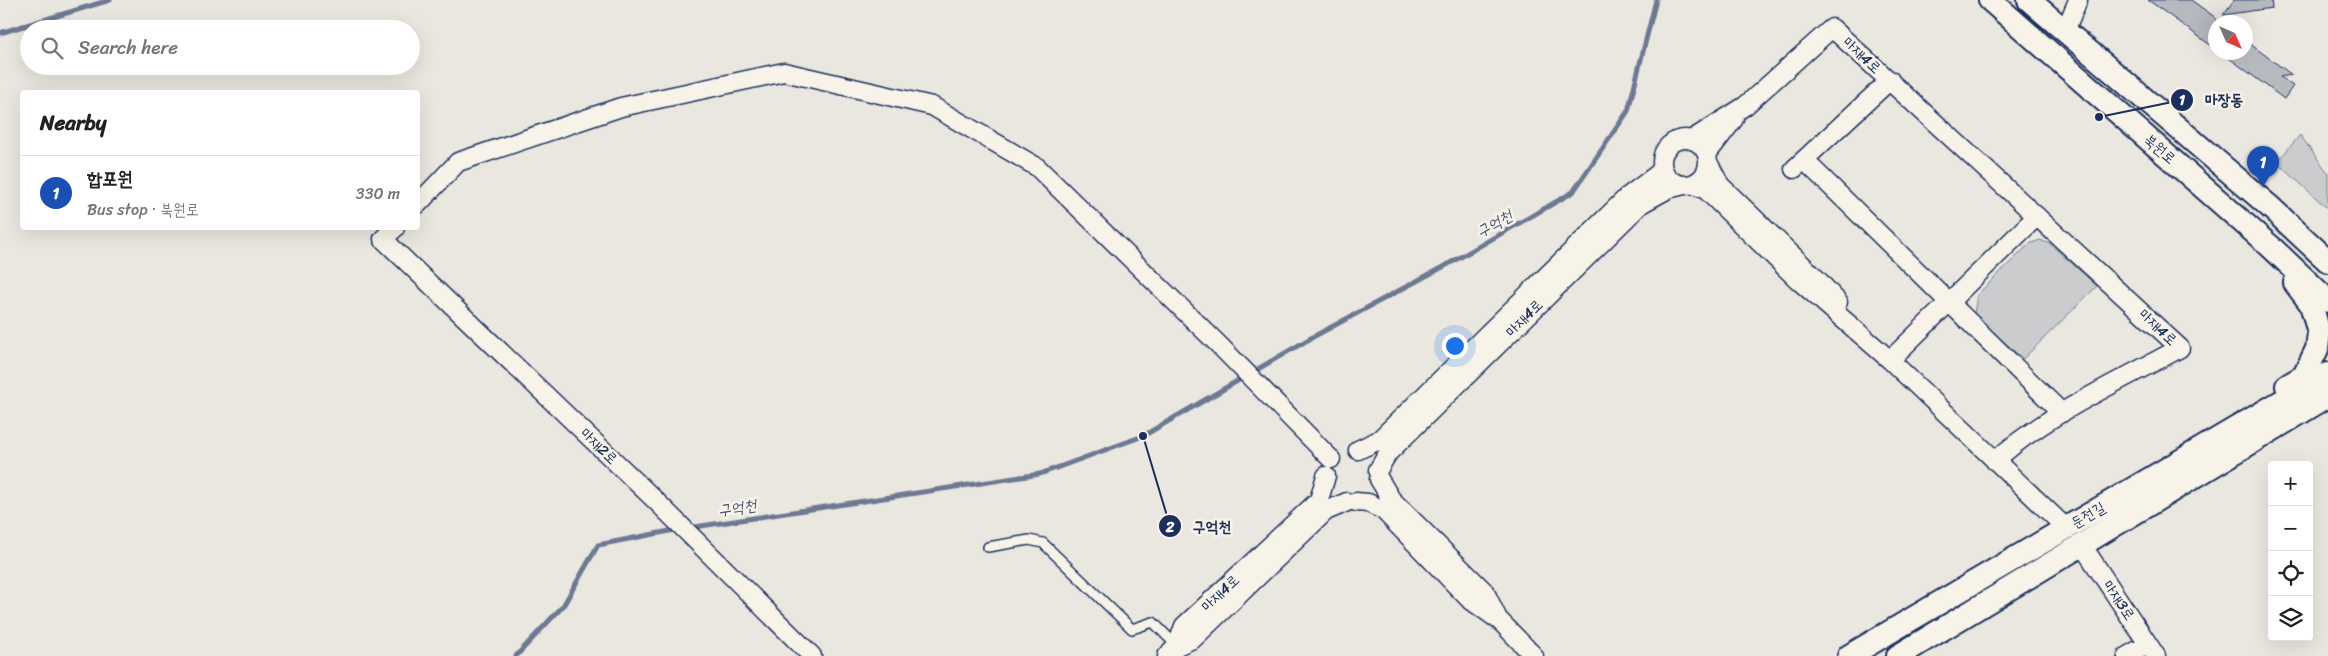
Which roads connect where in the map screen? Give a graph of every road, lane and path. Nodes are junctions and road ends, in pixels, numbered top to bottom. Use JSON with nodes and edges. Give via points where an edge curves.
{"nodes":[{"id":1,"x":1990,"y":0,"type":"edge"},
{"id":2,"x":2030,"y":0,"type":"edge"},
{"id":3,"x":2078,"y":0,"type":"edge"},
{"id":4,"x":2066,"y":31,"type":"junction"},
{"id":5,"x":1890,"y":80,"type":"junction"},
{"id":6,"x":1746,"y":106,"type":"junction"},
{"id":7,"x":1691,"y":140,"type":"junction"},
{"id":8,"x":1707,"y":158,"type":"junction"},
{"id":9,"x":1662,"y":167,"type":"junction"},
{"id":10,"x":1688,"y":184,"type":"junction"},
{"id":11,"x":420,"y":202,"type":"edge"},
{"id":12,"x":2037,"y":216,"type":"junction"},
{"id":13,"x":2291,"y":226,"type":"junction"},
{"id":14,"x":389,"y":233,"type":"edge"},
{"id":15,"x":2328,"y":245,"type":"edge"},
{"id":16,"x":2271,"y":247,"type":"junction"},
{"id":17,"x":2328,"y":261,"type":"edge"},
{"id":18,"x":2328,"y":301,"type":"edge"},
{"id":19,"x":1949,"y":302,"type":"junction"},
{"id":20,"x":1890,"y":360,"type":"junction"},
{"id":21,"x":2328,"y":374,"type":"edge"},
{"id":22,"x":2328,"y":396,"type":"edge"},
{"id":23,"x":2062,"y":413,"type":"junction"},
{"id":24,"x":2328,"y":414,"type":"edge"},
{"id":25,"x":2227,"y":445,"type":"junction"},
{"id":26,"x":1358,"y":450,"type":"junction"},
{"id":27,"x":1331,"y":459,"type":"junction"},
{"id":28,"x":1995,"y":460,"type":"junction"},
{"id":29,"x":1378,"y":474,"type":"junction"},
{"id":30,"x":1326,"y":476,"type":"junction"},
{"id":31,"x":1351,"y":502,"type":"junction"},
{"id":32,"x":2066,"y":528,"type":"junction"},
{"id":33,"x":2082,"y":545,"type":"junction"},
{"id":34,"x":988,"y":547,"type":"dead end"},
{"id":35,"x":1500,"y":621,"type":"junction"},
{"id":36,"x":2152,"y":650,"type":"edge"},
{"id":37,"x":1172,"y":651,"type":"edge"},
{"id":38,"x":812,"y":656,"type":"edge"},
{"id":39,"x":1534,"y":656,"type":"edge"},
{"id":40,"x":1849,"y":656,"type":"edge"},
{"id":41,"x":1898,"y":656,"type":"edge"},
{"id":42,"x":2127,"y":656,"type":"edge"}],
"edges":[{"from":1,"to":16,"type":"street","name":"북원로"},
{"from":2,"to":4,"type":"street","name":"북원로"},
{"from":3,"to":4,"type":"street"},
{"from":4,"to":13,"type":"street","name":"북원로"},
{"from":5,"to":6,"type":"street","name":"마재4로","via":[[1832,28]]},
{"from":5,"to":12,"type":"street","name":"마재4로"},
{"from":5,"to":19,"type":"street","name":"마재4로","via":[[1799,165]]},
{"from":6,"to":7,"type":"street","name":"마재4로"},
{"from":6,"to":8,"type":"street","name":"마재4로"},
{"from":7,"to":8,"type":"street","via":[[1703,148]]},
{"from":7,"to":9,"type":"street","via":[[1669,146]]},
{"from":8,"to":10,"type":"street","via":[[1704,175]]},
{"from":8,"to":20,"type":"street","via":[[1720,185],[1818,280]]},
{"from":9,"to":10,"type":"street","via":[[1670,180]]},
{"from":9,"to":26,"type":"street","name":"마재4로","via":[[1659,174],[1627,197],[1380,440]]},
{"from":10,"to":20,"type":"street","via":[[1706,190],[1798,280]]},
{"from":10,"to":29,"type":"street","name":"마재4로","via":[[1668,189],[1641,204],[1388,453]]},
{"from":11,"to":27,"type":"street","via":[[458,162],[621,107],[784,72],[932,106],[1036,167]]},
{"from":12,"to":19,"type":"street"},
{"from":12,"to":23,"type":"street","name":"마재4로","via":[[2180,348]]},
{"from":13,"to":15,"type":"street"},
{"from":13,"to":17,"type":"street","name":"북원로"},
{"from":14,"to":38,"type":"street","name":"마재2로"},
{"from":16,"to":18,"type":"street","name":"북원로"},
{"from":16,"to":25,"type":"street","via":[[2311,304],[2319,333],[2317,349],[2304,376],[2257,403]]},
{"from":19,"to":20,"type":"street"},
{"from":19,"to":23,"type":"street","name":"마재4로"},
{"from":20,"to":28,"type":"street"},
{"from":21,"to":25,"type":"street","name":"둔전길"},
{"from":22,"to":25,"type":"street","name":"둔전길"},
{"from":23,"to":28,"type":"street","name":"마재4로","via":[[2012,445]]},
{"from":24,"to":25,"type":"street","via":[[2268,446]]},
{"from":25,"to":32,"type":"street","name":"둔전길"},
{"from":25,"to":33,"type":"street","name":"둔전길"},
{"from":26,"to":27,"type":"street","via":[[1346,450]]},
{"from":26,"to":29,"type":"street","via":[[1370,456]]},
{"from":27,"to":30,"type":"street"},
{"from":28,"to":32,"type":"street"},
{"from":29,"to":31,"type":"street","via":[[1372,494]]},
{"from":29,"to":35,"type":"street","via":[[1390,499],[1485,592]]},
{"from":30,"to":31,"type":"street","via":[[1332,493]]},
{"from":30,"to":37,"type":"street","name":"마재4로","via":[[1319,500],[1184,626]]},
{"from":31,"to":35,"type":"street","via":[[1368,503],[1382,510],[1469,599]]},
{"from":31,"to":37,"type":"street","name":"마재4로","via":[[1326,511],[1193,639]]},
{"from":32,"to":40,"type":"street","name":"둔전길"},
{"from":33,"to":36,"type":"street","name":"마재3로"},
{"from":33,"to":41,"type":"street","name":"둔전길"},
{"from":34,"to":37,"type":"lane","via":[[1029,540],[1043,543],[1132,629],[1153,622]]},
{"from":35,"to":39,"type":"street"},
{"from":36,"to":42,"type":"street"}]}
